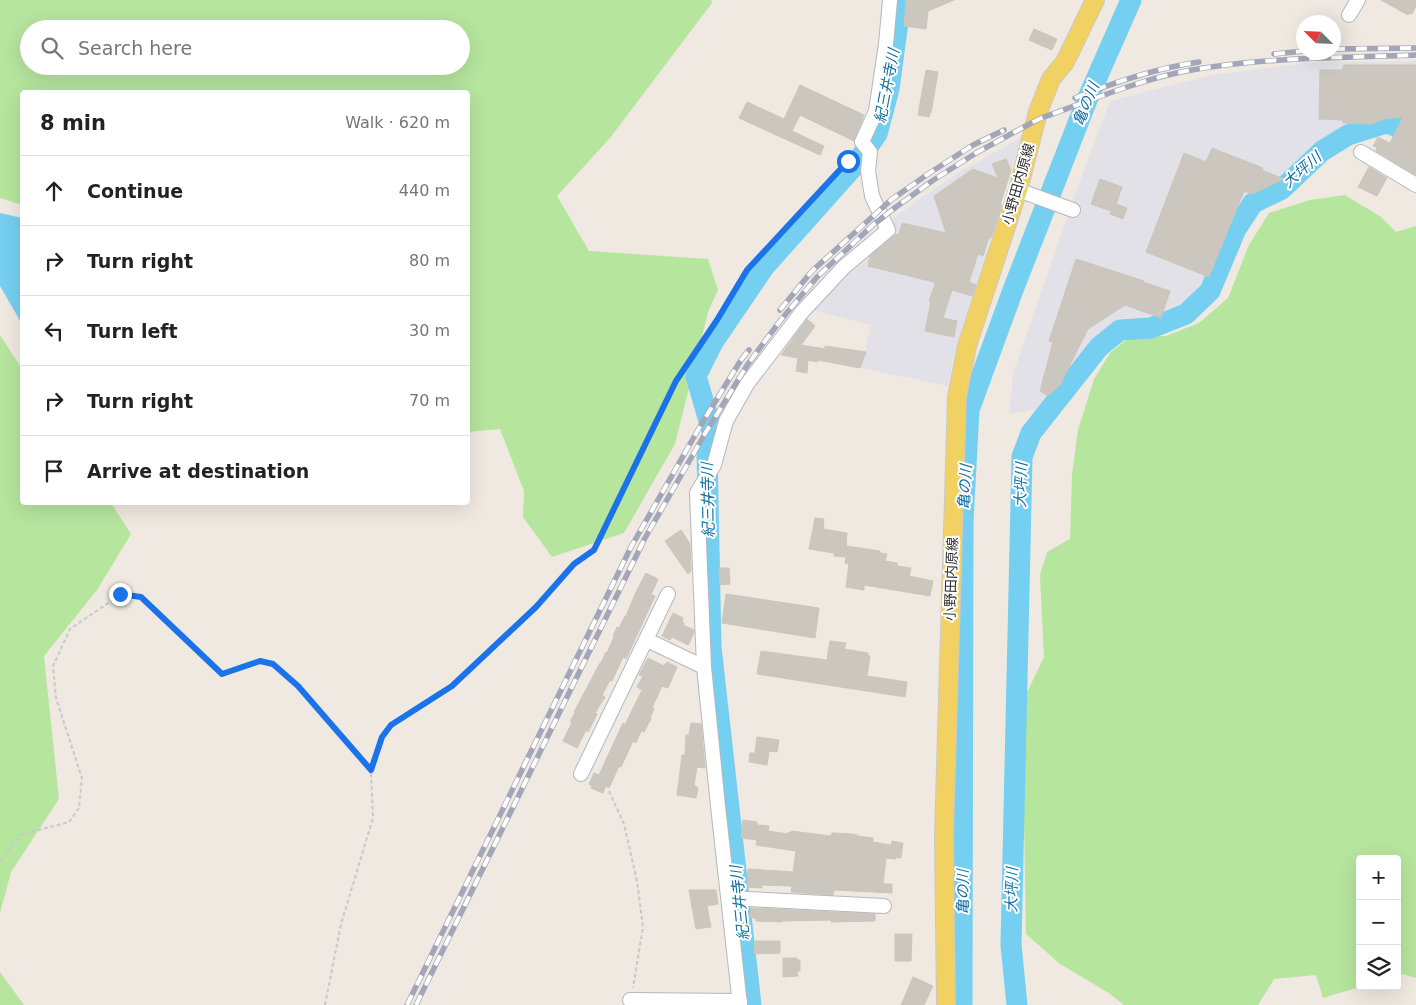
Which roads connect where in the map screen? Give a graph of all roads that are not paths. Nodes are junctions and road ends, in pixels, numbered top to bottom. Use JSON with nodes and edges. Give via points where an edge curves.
{"nodes":[{"id":1,"x":890,"y":0,"type":"edge"},
{"id":2,"x":1095,"y":0,"type":"edge"},
{"id":3,"x":1358,"y":0,"type":"edge"},
{"id":4,"x":1349,"y":15,"type":"dead end"},
{"id":5,"x":1361,"y":152,"type":"dead end"},
{"id":6,"x":1416,"y":185,"type":"edge"},
{"id":7,"x":1022,"y":191,"type":"junction"},
{"id":8,"x":1072,"y":210,"type":"dead end"},
{"id":9,"x":668,"y":594,"type":"dead end"},
{"id":10,"x":647,"y":640,"type":"junction"},
{"id":11,"x":704,"y":666,"type":"junction"},
{"id":12,"x":581,"y":774,"type":"dead end"},
{"id":13,"x":736,"y":898,"type":"junction"},
{"id":14,"x":884,"y":906,"type":"dead end"},
{"id":15,"x":630,"y":1000,"type":"road end"},
{"id":16,"x":740,"y":1003,"type":"edge"},
{"id":17,"x":946,"y":1005,"type":"edge"}],
"edges":[{"from":1,"to":11,"type":"street","via":[[876,111],[866,146],[872,196],[888,230],[844,267],[802,312],[746,384],[726,422],[714,465],[697,493]]},
{"from":2,"to":7,"type":"main road","name":"小野田内原線","via":[[1065,62],[1051,80],[1038,112]]},
{"from":3,"to":4,"type":"street"},
{"from":5,"to":6,"type":"street"},
{"from":7,"to":8,"type":"street"},
{"from":7,"to":17,"type":"main road","name":"小野田内原線","via":[[967,346],[956,397],[944,835]]},
{"from":9,"to":10,"type":"street"},
{"from":10,"to":11,"type":"street"},
{"from":10,"to":12,"type":"street"},
{"from":11,"to":13,"type":"street","via":[[718,806]]},
{"from":13,"to":14,"type":"street"},
{"from":13,"to":16,"type":"street"},
{"from":15,"to":16,"type":"street"}]}
